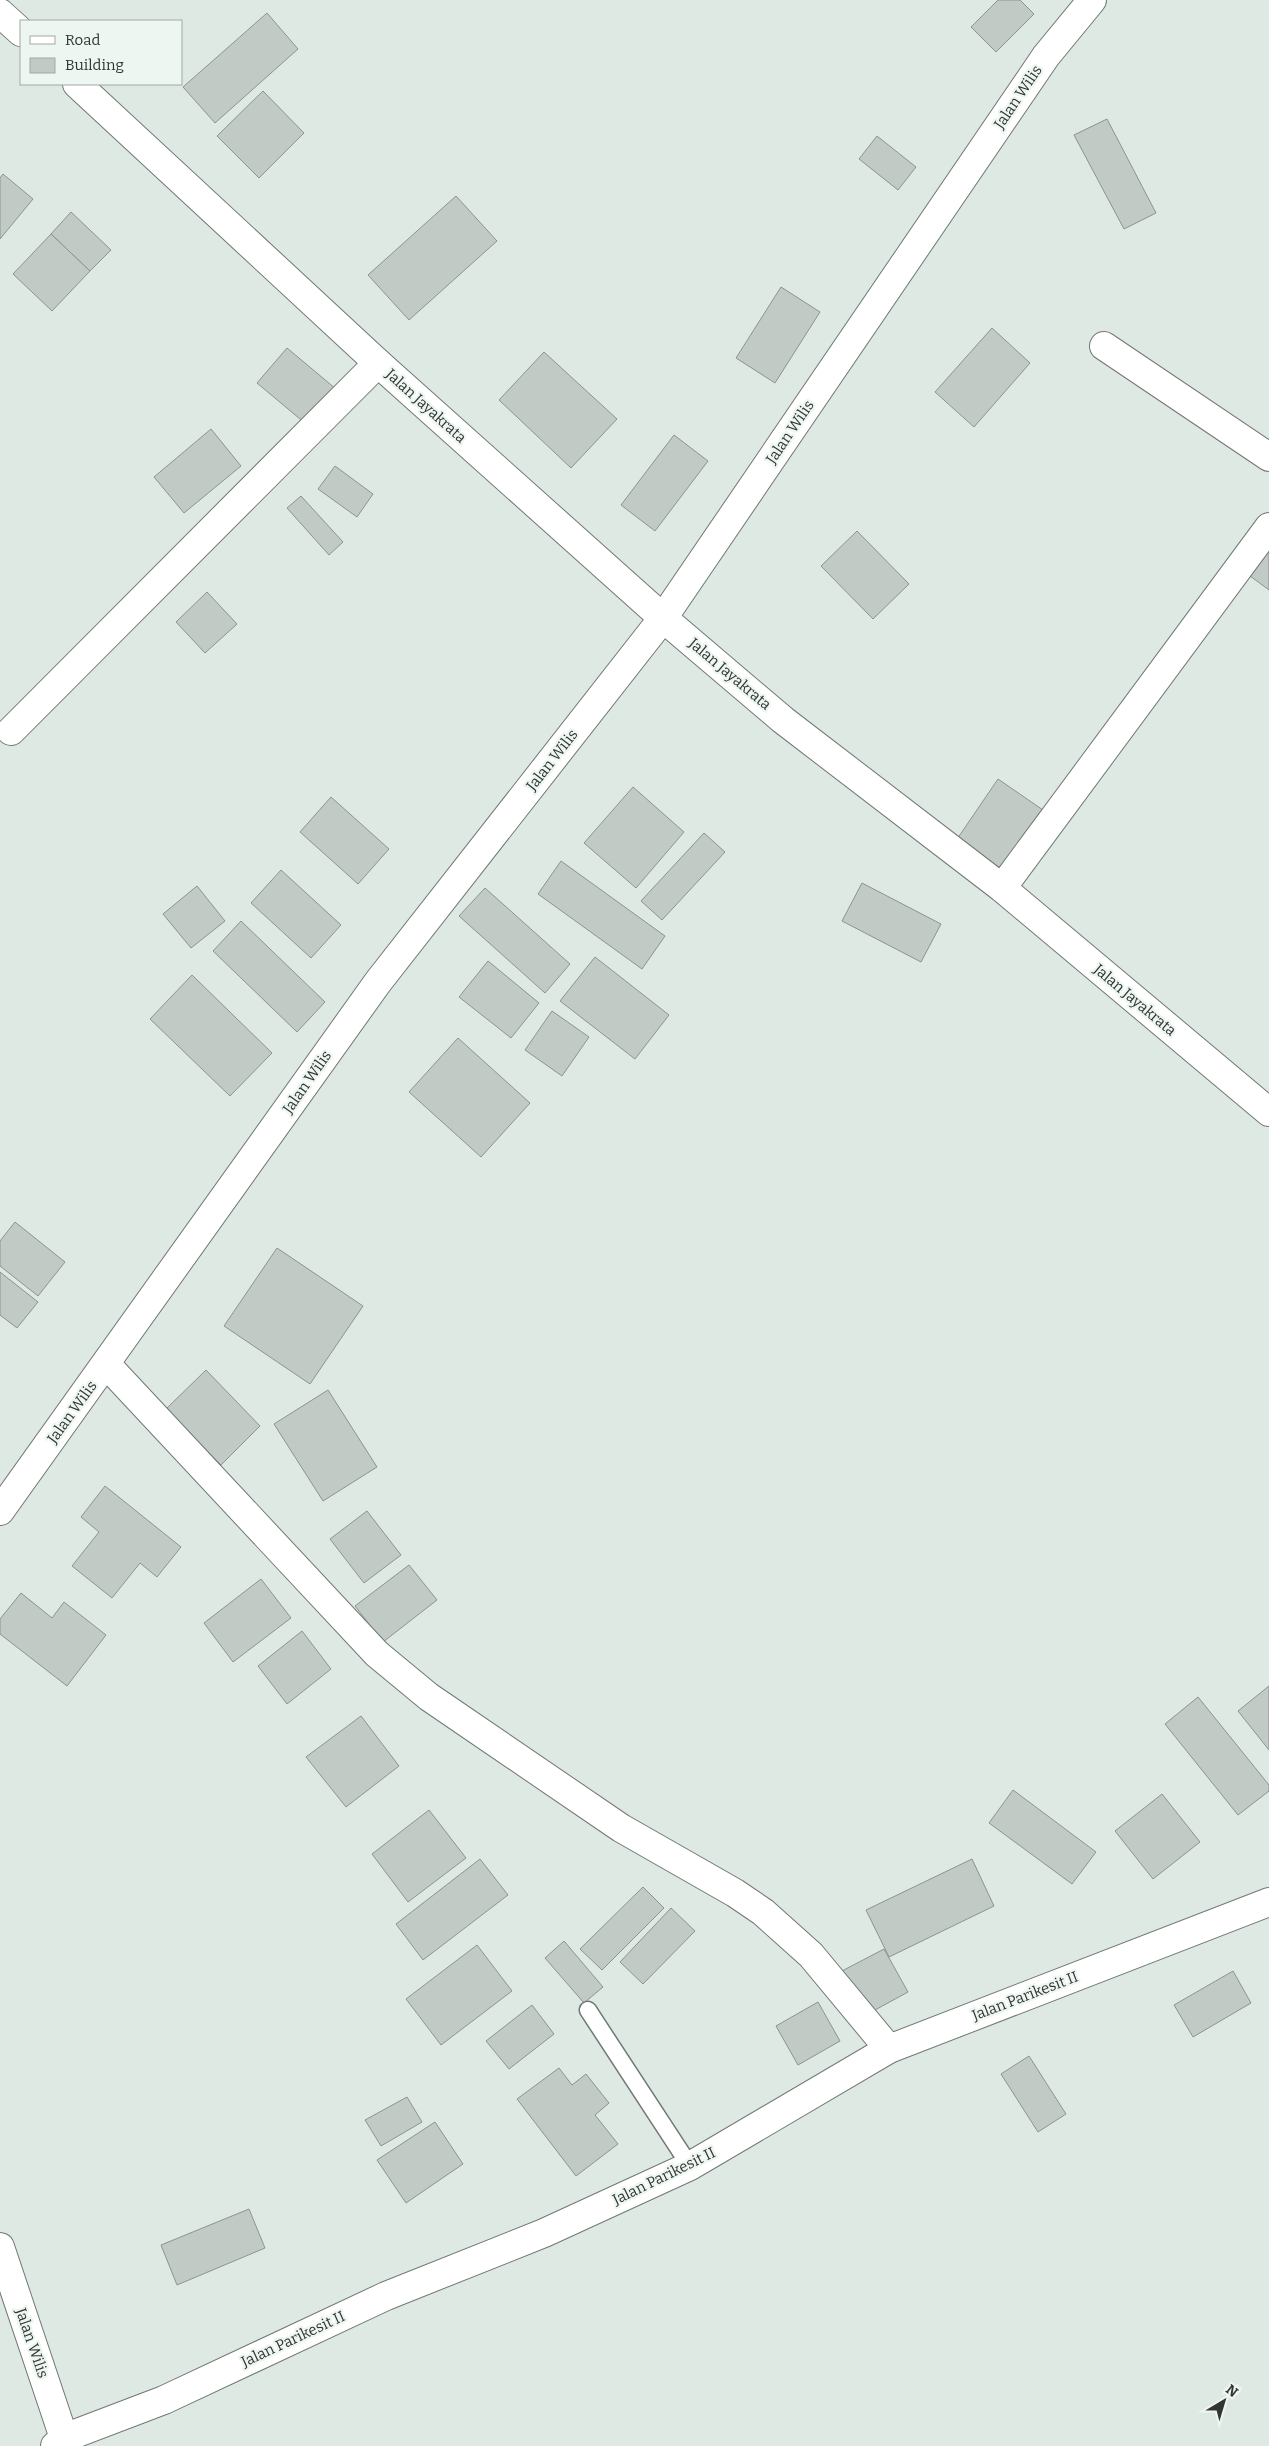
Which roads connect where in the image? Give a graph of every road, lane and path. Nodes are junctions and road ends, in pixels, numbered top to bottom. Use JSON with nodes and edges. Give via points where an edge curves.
{"nodes":[{"id":1,"x":9,"y":0,"type":"edge"},
{"id":2,"x":1092,"y":0,"type":"edge"},
{"id":3,"x":0,"y":11,"type":"edge"},
{"id":4,"x":20,"y":31,"type":"edge"},
{"id":5,"x":78,"y":85,"type":"edge"},
{"id":6,"x":1104,"y":346,"type":"dead end"},
{"id":7,"x":378,"y":363,"type":"junction"},
{"id":8,"x":1269,"y":457,"type":"edge"},
{"id":9,"x":1269,"y":527,"type":"edge"},
{"id":10,"x":663,"y":618,"type":"junction"},
{"id":11,"x":11,"y":731,"type":"dead end"},
{"id":12,"x":1002,"y":888,"type":"junction"},
{"id":13,"x":1269,"y":1112,"type":"edge"},
{"id":14,"x":106,"y":1364,"type":"junction"},
{"id":15,"x":0,"y":1511,"type":"edge"},
{"id":16,"x":1269,"y":1902,"type":"edge"},
{"id":17,"x":588,"y":2010,"type":"dead end"},
{"id":18,"x":889,"y":2049,"type":"junction"},
{"id":19,"x":690,"y":2166,"type":"junction"},
{"id":20,"x":0,"y":2247,"type":"edge"},
{"id":21,"x":60,"y":2442,"type":"edge"}],
"edges":[{"from":1,"to":3,"type":"lane"},
{"from":2,"to":10,"type":"street","name":"Jalan Wilis","via":[[1046,56]]},
{"from":3,"to":4,"type":"street"},
{"from":5,"to":7,"type":"street","name":"Jalan Jayakrata"},
{"from":6,"to":8,"type":"street"},
{"from":7,"to":10,"type":"street","name":"Jalan Jayakrata"},
{"from":7,"to":11,"type":"street"},
{"from":9,"to":12,"type":"street"},
{"from":10,"to":12,"type":"street","name":"Jalan Jayakrata","via":[[783,720]]},
{"from":10,"to":14,"type":"street","name":"Jalan Wilis","via":[[378,982]]},
{"from":12,"to":13,"type":"street","name":"Jalan Jayakrata"},
{"from":14,"to":15,"type":"street","name":"Jalan Wilis"},
{"from":14,"to":18,"type":"street","via":[[377,1654],[429,1697],[622,1828],[764,1912],[811,1955]]},
{"from":16,"to":18,"type":"street","name":"Jalan Parikesit II"},
{"from":17,"to":19,"type":"lane"},
{"from":18,"to":19,"type":"street","name":"Jalan Parikesit II"},
{"from":19,"to":21,"type":"street","name":"Jalan Parikesit II","via":[[544,2233],[386,2296],[164,2400]]},
{"from":20,"to":21,"type":"street","name":"Jalan Wilis"}]}
